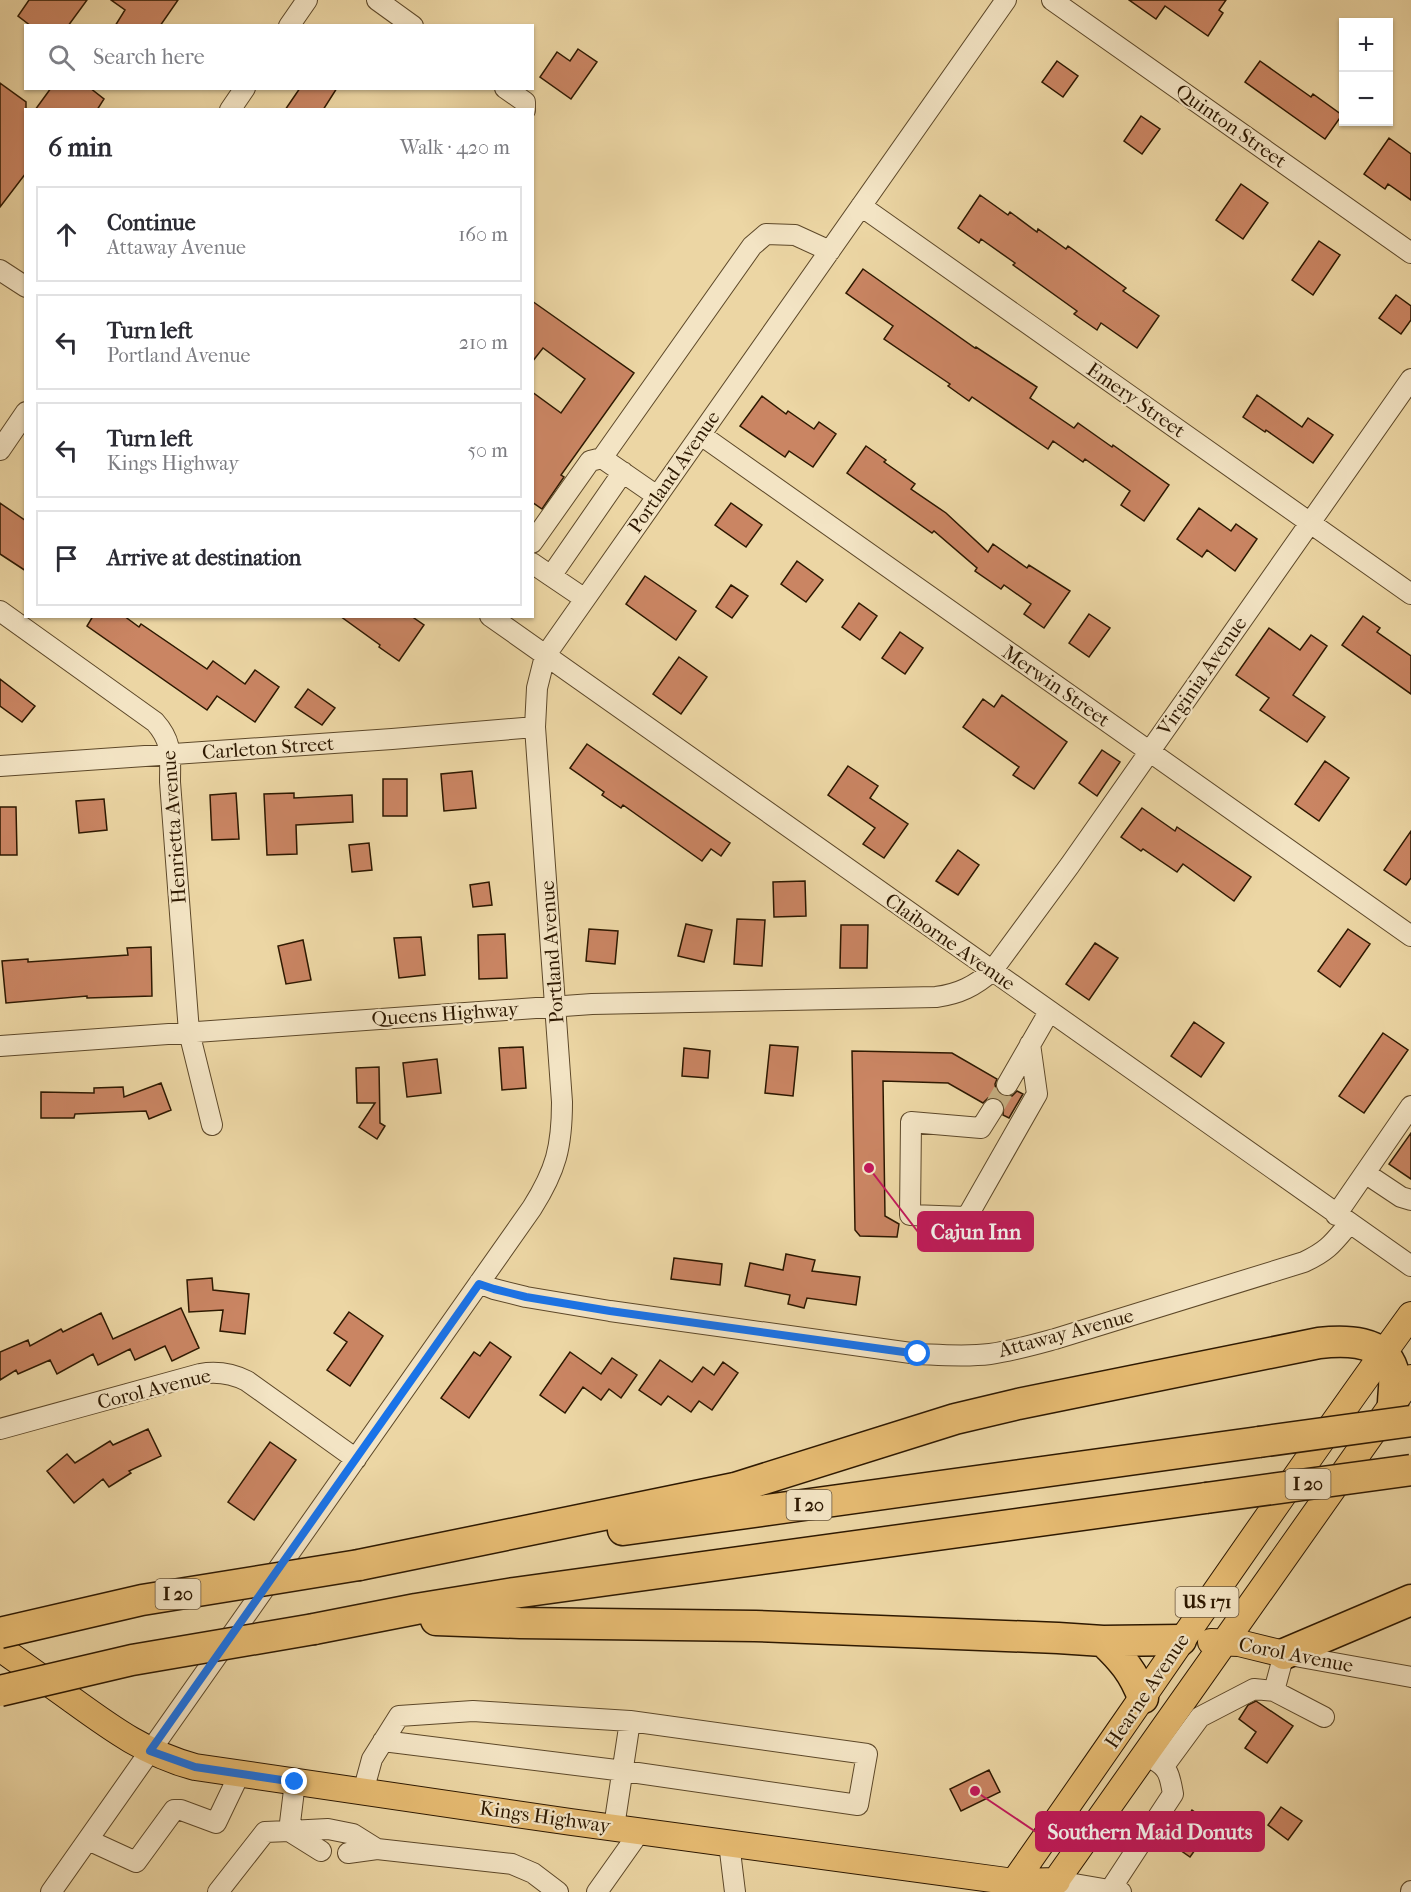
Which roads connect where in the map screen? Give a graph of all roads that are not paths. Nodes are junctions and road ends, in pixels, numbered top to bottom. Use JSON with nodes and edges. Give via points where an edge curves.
{"nodes":[{"id":1,"x":307,"y":0,"type":"edge"},
{"id":2,"x":377,"y":0,"type":"edge"},
{"id":3,"x":1006,"y":0,"type":"edge"},
{"id":4,"x":1052,"y":0,"type":"edge"},
{"id":5,"x":290,"y":24,"type":"edge"},
{"id":6,"x":410,"y":24,"type":"edge"},
{"id":7,"x":244,"y":90,"type":"edge"},
{"id":8,"x":507,"y":90,"type":"edge"},
{"id":9,"x":525,"y":106,"type":"edge"},
{"id":10,"x":231,"y":108,"type":"edge"},
{"id":11,"x":861,"y":206,"type":"junction"},
{"id":12,"x":830,"y":251,"type":"junction"},
{"id":13,"x":1411,"y":253,"type":"edge"},
{"id":14,"x":0,"y":270,"type":"edge"},
{"id":15,"x":24,"y":286,"type":"edge"},
{"id":16,"x":1411,"y":379,"type":"edge"},
{"id":17,"x":24,"y":415,"type":"edge"},
{"id":18,"x":701,"y":435,"type":"junction"},
{"id":19,"x":0,"y":450,"type":"edge"},
{"id":20,"x":602,"y":458,"type":"junction"},
{"id":21,"x":623,"y":472,"type":"junction"},
{"id":22,"x":657,"y":496,"type":"junction"},
{"id":23,"x":1310,"y":523,"type":"junction"},
{"id":24,"x":534,"y":540,"type":"edge"},
{"id":25,"x":534,"y":563,"type":"edge"},
{"id":26,"x":552,"y":576,"type":"junction"},
{"id":27,"x":1411,"y":594,"type":"edge"},
{"id":28,"x":585,"y":599,"type":"junction"},
{"id":29,"x":0,"y":611,"type":"edge"},
{"id":30,"x":493,"y":618,"type":"edge"},
{"id":31,"x":546,"y":656,"type":"junction"},
{"id":32,"x":535,"y":727,"type":"junction"},
{"id":33,"x":1149,"y":752,"type":"junction"},
{"id":34,"x":170,"y":754,"type":"junction"},
{"id":35,"x":0,"y":766,"type":"edge"},
{"id":36,"x":1411,"y":936,"type":"edge"},
{"id":37,"x":992,"y":971,"type":"junction"},
{"id":38,"x":556,"y":1006,"type":"junction"},
{"id":39,"x":1049,"y":1012,"type":"junction"},
{"id":40,"x":189,"y":1032,"type":"junction"},
{"id":41,"x":1030,"y":1044,"type":"junction"},
{"id":42,"x":0,"y":1046,"type":"edge"},
{"id":43,"x":1007,"y":1085,"type":"tunnel mouth"},
{"id":44,"x":1411,"y":1106,"type":"edge"},
{"id":45,"x":993,"y":1109,"type":"tunnel mouth"},
{"id":46,"x":212,"y":1125,"type":"dead end"},
{"id":47,"x":981,"y":1128,"type":"junction"},
{"id":48,"x":1004,"y":1151,"type":"junction"},
{"id":49,"x":1365,"y":1173,"type":"junction"},
{"id":50,"x":1411,"y":1200,"type":"edge"},
{"id":51,"x":1343,"y":1219,"type":"junction"},
{"id":52,"x":1411,"y":1266,"type":"edge"},
{"id":53,"x":479,"y":1284,"type":"junction"},
{"id":54,"x":1411,"y":1315,"type":"edge"},
{"id":55,"x":1384,"y":1353,"type":"junction"},
{"id":56,"x":1411,"y":1378,"type":"edge"},
{"id":57,"x":1402,"y":1413,"type":"edge"},
{"id":58,"x":0,"y":1430,"type":"edge"},
{"id":59,"x":356,"y":1459,"type":"junction"},
{"id":60,"x":1411,"y":1470,"type":"edge"},
{"id":61,"x":1272,"y":1510,"type":"junction"},
{"id":62,"x":358,"y":1565,"type":"junction"},
{"id":63,"x":1411,"y":1600,"type":"edge"},
{"id":64,"x":314,"y":1629,"type":"junction"},
{"id":65,"x":0,"y":1633,"type":"edge"},
{"id":66,"x":1181,"y":1640,"type":"junction"},
{"id":67,"x":1103,"y":1641,"type":"junction"},
{"id":68,"x":1224,"y":1642,"type":"junction"},
{"id":69,"x":0,"y":1648,"type":"edge"},
{"id":70,"x":1284,"y":1654,"type":"junction"},
{"id":71,"x":1411,"y":1677,"type":"edge"},
{"id":72,"x":1274,"y":1690,"type":"junction"},
{"id":73,"x":0,"y":1691,"type":"edge"},
{"id":74,"x":1143,"y":1698,"type":"junction"},
{"id":75,"x":1324,"y":1717,"type":"dead end"},
{"id":76,"x":630,"y":1721,"type":"junction"},
{"id":77,"x":383,"y":1741,"type":"junction"},
{"id":78,"x":150,"y":1751,"type":"junction"},
{"id":79,"x":1155,"y":1761,"type":"junction"},
{"id":80,"x":624,"y":1770,"type":"junction"},
{"id":81,"x":239,"y":1775,"type":"junction"},
{"id":82,"x":295,"y":1782,"type":"junction"},
{"id":83,"x":363,"y":1792,"type":"junction"},
{"id":84,"x":614,"y":1827,"type":"junction"},
{"id":85,"x":641,"y":1830,"type":"junction"},
{"id":86,"x":288,"y":1831,"type":"junction"},
{"id":87,"x":88,"y":1840,"type":"junction"},
{"id":88,"x":729,"y":1843,"type":"junction"},
{"id":89,"x":376,"y":1849,"type":"junction"},
{"id":90,"x":321,"y":1851,"type":"dead end"},
{"id":91,"x":348,"y":1853,"type":"dead end"},
{"id":92,"x":539,"y":1886,"type":"edge"},
{"id":93,"x":1052,"y":1886,"type":"edge"},
{"id":94,"x":1011,"y":1887,"type":"edge"},
{"id":95,"x":1117,"y":1891,"type":"edge"},
{"id":96,"x":51,"y":1892,"type":"edge"},
{"id":97,"x":218,"y":1892,"type":"edge"},
{"id":98,"x":558,"y":1892,"type":"edge"},
{"id":99,"x":597,"y":1892,"type":"edge"},
{"id":100,"x":735,"y":1892,"type":"edge"}],
"edges":[{"from":1,"to":5,"type":"street"},
{"from":2,"to":6,"type":"street"},
{"from":3,"to":11,"type":"street","name":"Portland Avenue"},
{"from":4,"to":13,"type":"street","name":"Quinton Street"},
{"from":7,"to":10,"type":"street"},
{"from":8,"to":9,"type":"street"},
{"from":11,"to":12,"type":"street","name":"Portland Avenue"},
{"from":11,"to":23,"type":"street","name":"Emery Street"},
{"from":12,"to":18,"type":"street","name":"Portland Avenue"},
{"from":12,"to":20,"type":"street","via":[[795,236],[766,234],[752,246]]},
{"from":14,"to":15,"type":"street"},
{"from":16,"to":23,"type":"street","name":"Virginia Avenue"},
{"from":17,"to":19,"type":"street"},
{"from":18,"to":22,"type":"street","name":"Portland Avenue"},
{"from":18,"to":33,"type":"street","name":"Merwin Street"},
{"from":20,"to":21,"type":"street"},
{"from":20,"to":24,"type":"street","via":[[590,461]]},
{"from":21,"to":22,"type":"street"},
{"from":21,"to":26,"type":"street"},
{"from":22,"to":28,"type":"street","name":"Portland Avenue"},
{"from":23,"to":27,"type":"street","name":"Emery Street"},
{"from":23,"to":33,"type":"street","name":"Virginia Avenue"},
{"from":25,"to":26,"type":"street"},
{"from":26,"to":28,"type":"street"},
{"from":28,"to":31,"type":"street","name":"Portland Avenue"},
{"from":29,"to":34,"type":"street","name":"Henrietta Avenue","via":[[155,722],[165,733]]},
{"from":30,"to":31,"type":"street","name":"Claiborne Avenue"},
{"from":31,"to":32,"type":"street","name":"Portland Avenue","via":[[537,688]]},
{"from":31,"to":37,"type":"street","name":"Claiborne Avenue"},
{"from":32,"to":34,"type":"street","name":"Carleton Street"},
{"from":32,"to":38,"type":"street","name":"Portland Avenue"},
{"from":33,"to":36,"type":"street","name":"Merwin Street"},
{"from":33,"to":37,"type":"street","name":"Virginia Avenue"},
{"from":34,"to":35,"type":"street","name":"Carleton Street"},
{"from":34,"to":40,"type":"street","name":"Henrietta Avenue"},
{"from":37,"to":38,"type":"street","name":"Queens Highway","via":[[966,990],[936,997]]},
{"from":37,"to":39,"type":"street","name":"Claiborne Avenue"},
{"from":38,"to":40,"type":"street","name":"Queens Highway"},
{"from":38,"to":53,"type":"street","name":"Portland Avenue","via":[[562,1102],[557,1158],[547,1184]]},
{"from":39,"to":41,"type":"street"},
{"from":39,"to":51,"type":"street","name":"Claiborne Avenue"},
{"from":40,"to":42,"type":"street","name":"Queens Highway"},
{"from":40,"to":46,"type":"street","name":"Henrietta Avenue"},
{"from":41,"to":43,"type":"street"},
{"from":41,"to":48,"type":"street","via":[[1037,1094]]},
{"from":44,"to":49,"type":"street","name":"Attaway Avenue"},
{"from":45,"to":47,"type":"street"},
{"from":47,"to":48,"type":"street"},
{"from":47,"to":48,"type":"street","via":[[911,1122],[909,1215],[967,1217]]},
{"from":49,"to":50,"type":"street"},
{"from":49,"to":51,"type":"street","name":"Attaway Avenue"},
{"from":51,"to":52,"type":"street","name":"Claiborne Avenue"},
{"from":51,"to":53,"type":"street","name":"Attaway Avenue","via":[[1331,1246],[1304,1262],[1055,1339],[988,1354],[918,1354],[526,1297]]},
{"from":53,"to":59,"type":"street","name":"Portland Avenue"},
{"from":54,"to":55,"type":"main road","name":"Hearne Avenue","number":"US 171"},
{"from":55,"to":57,"type":"highway","via":[[1393,1371]]},
{"from":55,"to":61,"type":"main road","name":"Hearne Avenue","number":"US 171"},
{"from":55,"to":62,"type":"highway","via":[[1340,1340],[1029,1402],[955,1419],[735,1488]]},
{"from":56,"to":57,"type":"main road","name":"Hearne Avenue","number":"US 171"},
{"from":57,"to":62,"type":"highway","number":"I 20","bridge":true,"via":[[1259,1442]]},
{"from":57,"to":68,"type":"main road","name":"Hearne Avenue","number":"US 171"},
{"from":58,"to":59,"type":"street","name":"Corol Avenue","via":[[200,1374],[224,1373],[247,1381]]},
{"from":59,"to":78,"type":"street","name":"Portland Avenue"},
{"from":60,"to":64,"type":"highway","number":"I 20","bridge":true,"via":[[514,1593]]},
{"from":61,"to":66,"type":"main road","name":"Hearne Avenue","number":"US 171"},
{"from":61,"to":68,"type":"main road","via":[[1267,1537],[1234,1590]]},
{"from":62,"to":65,"type":"highway","number":"I 20","bridge":true,"via":[[142,1599]]},
{"from":63,"to":70,"type":"highway"},
{"from":64,"to":67,"type":"highway","via":[[475,1620],[755,1626]]},
{"from":64,"to":73,"type":"highway","number":"I 20","bridge":true,"via":[[132,1660]]},
{"from":66,"to":67,"type":"highway"},
{"from":66,"to":68,"type":"main road","name":"Corol Avenue"},
{"from":66,"to":74,"type":"main road","name":"Hearne Avenue","number":"US 171"},
{"from":67,"to":74,"type":"highway","via":[[1122,1659]]},
{"from":68,"to":70,"type":"main road","name":"Corol Avenue"},
{"from":68,"to":79,"type":"main road","name":"Hearne Avenue","number":"US 171"},
{"from":69,"to":78,"type":"main road","name":"Kings Highway","via":[[112,1729]]},
{"from":70,"to":71,"type":"street","name":"Corol Avenue"},
{"from":70,"to":72,"type":"street"},
{"from":72,"to":75,"type":"street"},
{"from":72,"to":79,"type":"street","via":[[1254,1689],[1200,1717]]},
{"from":74,"to":94,"type":"main road","name":"Hearne Avenue","number":"US 171"},
{"from":76,"to":77,"type":"street","via":[[473,1711],[399,1716]]},
{"from":76,"to":80,"type":"street"},
{"from":76,"to":80,"type":"street","via":[[867,1754],[858,1805]]},
{"from":77,"to":80,"type":"street"},
{"from":77,"to":83,"type":"street","via":[[372,1759]]},
{"from":78,"to":81,"type":"main road","name":"Kings Highway","via":[[195,1767]]},
{"from":78,"to":87,"type":"street","name":"Portland Avenue"},
{"from":79,"to":93,"type":"main road","name":"Hearne Avenue","number":"US 171"},
{"from":79,"to":95,"type":"street","via":[[1171,1781],[1173,1794]]},
{"from":80,"to":84,"type":"street"},
{"from":81,"to":82,"type":"main road","name":"Kings Highway"},
{"from":81,"to":87,"type":"street","via":[[216,1823],[174,1810],[136,1862]]},
{"from":82,"to":83,"type":"main road","name":"Kings Highway"},
{"from":82,"to":86,"type":"street"},
{"from":83,"to":84,"type":"main road","name":"Kings Highway"},
{"from":84,"to":85,"type":"main road","name":"Kings Highway"},
{"from":85,"to":88,"type":"main road","name":"Kings Highway"},
{"from":85,"to":99,"type":"street"},
{"from":86,"to":89,"type":"street","via":[[328,1828],[353,1834]]},
{"from":86,"to":90,"type":"street"},
{"from":86,"to":97,"type":"street","via":[[265,1832]]},
{"from":87,"to":96,"type":"street","name":"Portland Avenue"},
{"from":88,"to":94,"type":"main road","name":"Kings Highway"},
{"from":88,"to":100,"type":"street"},
{"from":89,"to":91,"type":"street"},
{"from":89,"to":92,"type":"street","via":[[512,1864],[533,1873]]},
{"from":92,"to":98,"type":"street"},
{"from":93,"to":94,"type":"main road","name":"Kings Highway"},
{"from":93,"to":95,"type":"street","name":"Kings Highway"}]}
